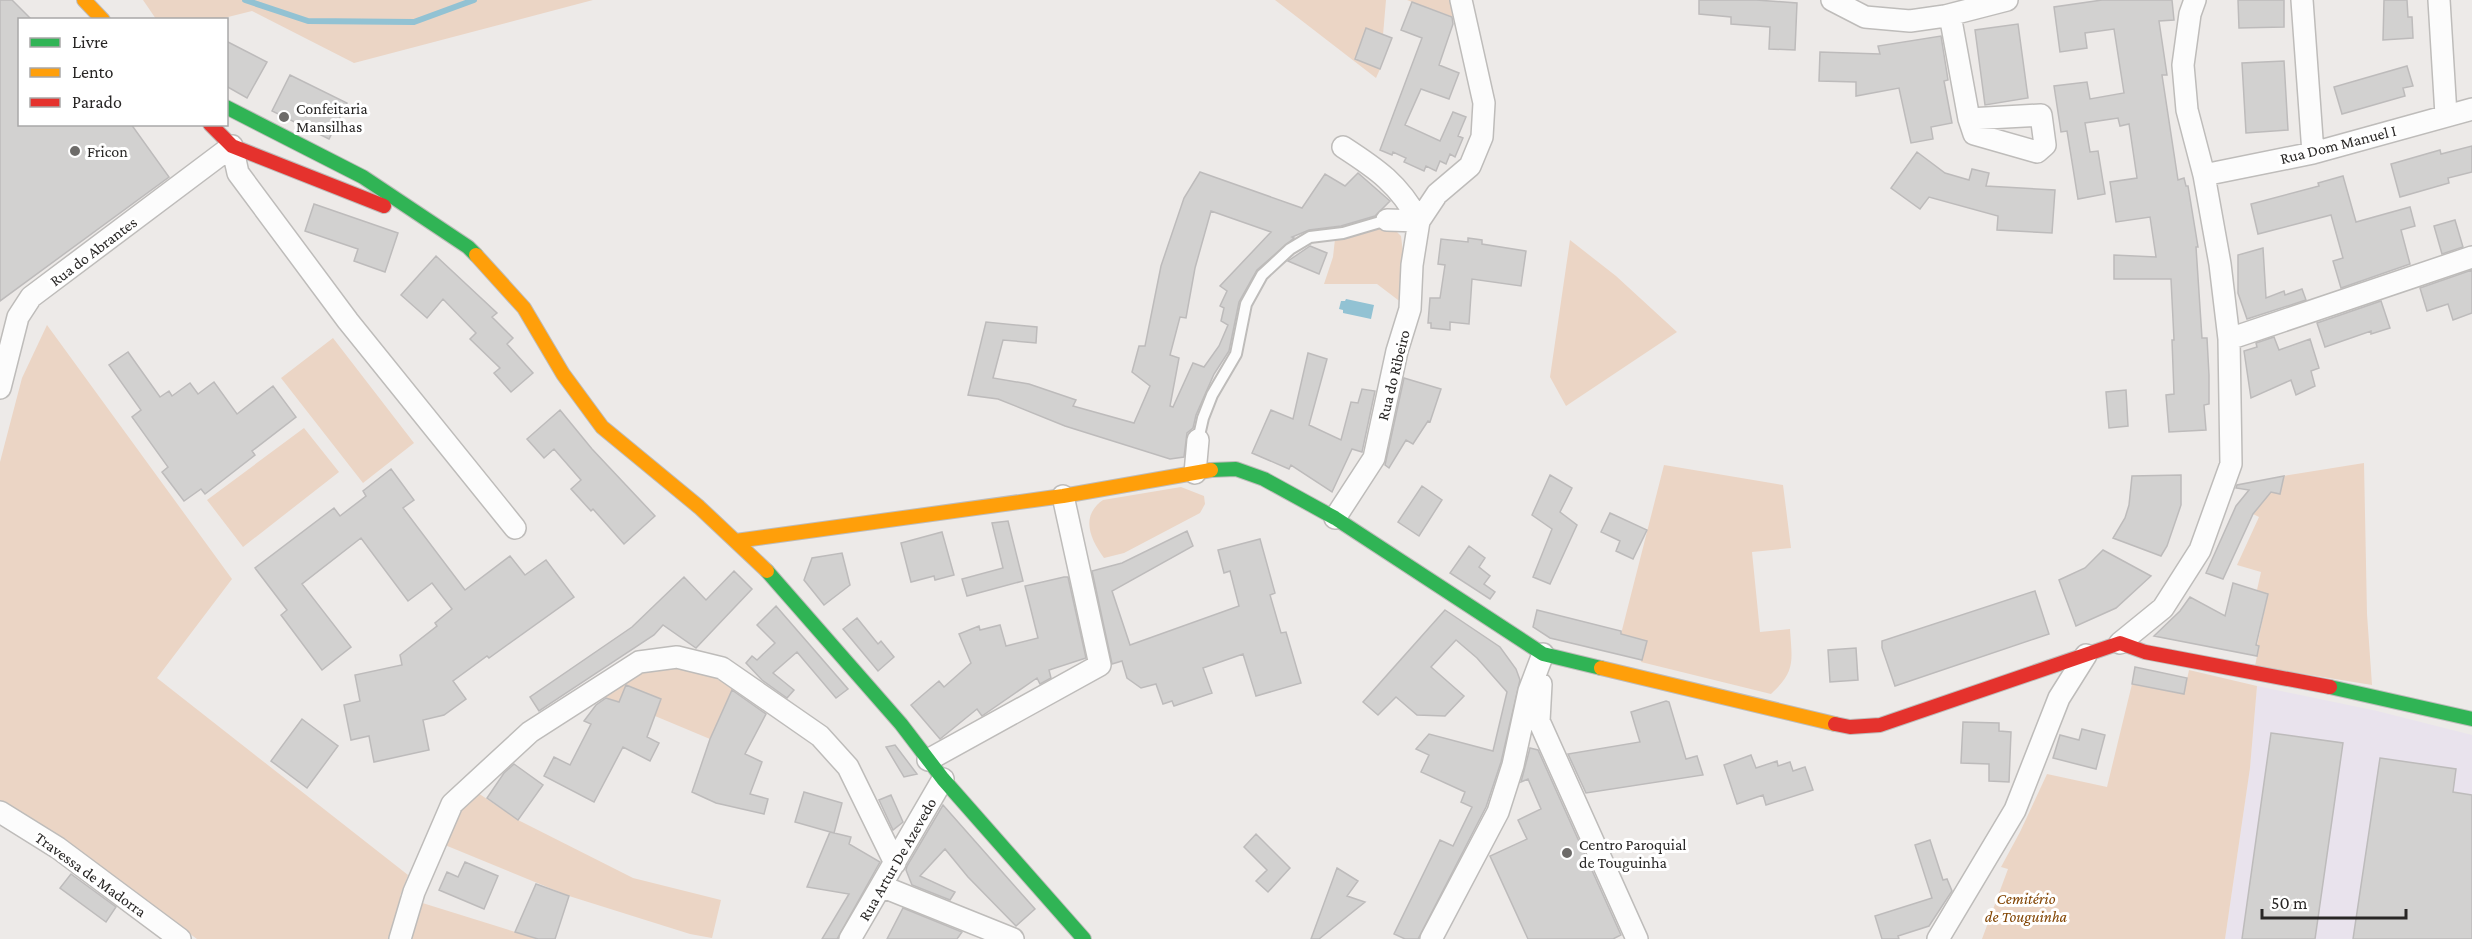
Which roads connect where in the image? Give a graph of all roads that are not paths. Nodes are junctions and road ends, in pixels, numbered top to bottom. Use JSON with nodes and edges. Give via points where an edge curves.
{"nodes":[{"id":1,"x":84,"y":0,"type":"edge"},
{"id":2,"x":1461,"y":0,"type":"edge"},
{"id":3,"x":1832,"y":0,"type":"edge"},
{"id":4,"x":2007,"y":0,"type":"edge"},
{"id":5,"x":2195,"y":0,"type":"edge"},
{"id":6,"x":2302,"y":0,"type":"edge"},
{"id":7,"x":2439,"y":0,"type":"edge"},
{"id":8,"x":1950,"y":15,"type":"junction"},
{"id":9,"x":101,"y":18,"type":"edge"},
{"id":10,"x":2472,"y":109,"type":"edge"},
{"id":11,"x":228,"y":110,"type":"edge"},
{"id":12,"x":2446,"y":115,"type":"junction"},
{"id":13,"x":1969,"y":119,"type":"dead end"},
{"id":14,"x":218,"y":126,"type":"edge"},
{"id":15,"x":241,"y":132,"type":"junction"},
{"id":16,"x":1343,"y":147,"type":"dead end"},
{"id":17,"x":2313,"y":153,"type":"junction"},
{"id":18,"x":2204,"y":175,"type":"junction"},
{"id":19,"x":1387,"y":220,"type":"joint"},
{"id":20,"x":1419,"y":221,"type":"junction"},
{"id":21,"x":455,"y":239,"type":"junction"},
{"id":22,"x":2472,"y":257,"type":"edge"},
{"id":23,"x":2229,"y":339,"type":"junction"},
{"id":24,"x":0,"y":388,"type":"edge"},
{"id":25,"x":1198,"y":440,"type":"joint"},
{"id":26,"x":1195,"y":472,"type":"junction"},
{"id":27,"x":1063,"y":496,"type":"junction"},
{"id":28,"x":1335,"y":518,"type":"junction"},
{"id":29,"x":515,"y":528,"type":"dead end"},
{"id":30,"x":807,"y":532,"type":"junction"},
{"id":31,"x":736,"y":541,"type":"junction"},
{"id":32,"x":795,"y":547,"type":"dead end"},
{"id":33,"x":2120,"y":643,"type":"junction"},
{"id":34,"x":1543,"y":654,"type":"junction"},
{"id":35,"x":2086,"y":655,"type":"junction"},
{"id":36,"x":2472,"y":719,"type":"edge"},
{"id":37,"x":928,"y":760,"type":"junction"},
{"id":38,"x":944,"y":779,"type":"junction"},
{"id":39,"x":0,"y":812,"type":"edge"},
{"id":40,"x":895,"y":863,"type":"junction"},
{"id":41,"x":881,"y":886,"type":"junction"},
{"id":42,"x":180,"y":939,"type":"edge"},
{"id":43,"x":400,"y":939,"type":"edge"},
{"id":44,"x":850,"y":939,"type":"edge"},
{"id":45,"x":1013,"y":939,"type":"edge"},
{"id":46,"x":1084,"y":939,"type":"edge"},
{"id":47,"x":1431,"y":939,"type":"edge"},
{"id":48,"x":1637,"y":939,"type":"edge"},
{"id":49,"x":1938,"y":939,"type":"edge"}],
"edges":[{"from":1,"to":9,"type":"street"},
{"from":2,"to":20,"type":"street","name":"Rua do Ribeiro","via":[[1484,103],[1482,137],[1470,166],[1437,194]]},
{"from":3,"to":8,"type":"street","via":[[1865,17],[1910,21]]},
{"from":4,"to":8,"type":"street"},
{"from":5,"to":18,"type":"street","via":[[2183,65],[2187,110]]},
{"from":6,"to":17,"type":"street"},
{"from":7,"to":12,"type":"street"},
{"from":8,"to":13,"type":"street"},
{"from":10,"to":12,"type":"street","name":"Rua Dom Manuel I"},
{"from":11,"to":15,"type":"street"},
{"from":12,"to":17,"type":"street","name":"Rua Dom Manuel I"},
{"from":14,"to":15,"type":"street"},
{"from":15,"to":21,"type":"street","via":[[363,177]]},
{"from":15,"to":21,"type":"street","via":[[263,160],[396,211]]},
{"from":15,"to":24,"type":"street","name":"Rua do Abrantes","via":[[31,297],[18,317]]},
{"from":15,"to":29,"type":"street","via":[[238,173],[348,321]]},
{"from":16,"to":20,"type":"street","via":[[1378,169],[1396,186]]},
{"from":17,"to":18,"type":"street","name":"Rua Dom Manuel I"},
{"from":18,"to":23,"type":"street"},
{"from":19,"to":20,"type":"street"},
{"from":19,"to":25,"type":"lane","via":[[1343,233],[1310,237],[1290,249],[1262,275],[1246,304],[1236,354],[1212,395]]},
{"from":20,"to":28,"type":"street","name":"Rua do Ribeiro","via":[[1410,309],[1396,351],[1374,458]]},
{"from":21,"to":31,"type":"street","via":[[468,247],[524,308],[563,374],[602,427]]},
{"from":22,"to":23,"type":"street"},
{"from":23,"to":33,"type":"street","via":[[2231,464],[2218,503],[2200,550],[2163,608]]},
{"from":25,"to":26,"type":"street"},
{"from":26,"to":27,"type":"street"},
{"from":26,"to":28,"type":"street","via":[[1236,469],[1264,479]]},
{"from":27,"to":30,"type":"street"},
{"from":27,"to":37,"type":"street","via":[[1100,665]]},
{"from":28,"to":34,"type":"street"},
{"from":30,"to":31,"type":"street"},
{"from":30,"to":32,"type":"street"},
{"from":31,"to":37,"type":"street","via":[[786,584]]},
{"from":33,"to":35,"type":"street"},
{"from":33,"to":36,"type":"street","via":[[2145,652]]},
{"from":34,"to":35,"type":"street","via":[[1850,727],[1880,725]]},
{"from":34,"to":47,"type":"street","via":[[1529,691],[1498,812]]},
{"from":34,"to":48,"type":"street","via":[[1539,721]]},
{"from":35,"to":49,"type":"street","via":[[2059,698],[2015,810]]},
{"from":37,"to":38,"type":"street"},
{"from":38,"to":40,"type":"street","name":"Rua Artur De Azevedo"},
{"from":38,"to":46,"type":"street"},
{"from":39,"to":42,"type":"street","name":"Travessa de Madorra","via":[[58,848]]},
{"from":40,"to":41,"type":"street","name":"Rua Artur De Azevedo"},
{"from":40,"to":43,"type":"street","via":[[848,766],[820,736],[722,668],[677,657],[639,662],[530,732],[452,804],[414,892]]},
{"from":41,"to":44,"type":"street","name":"Rua Artur De Azevedo"},
{"from":41,"to":45,"type":"street"}]}
